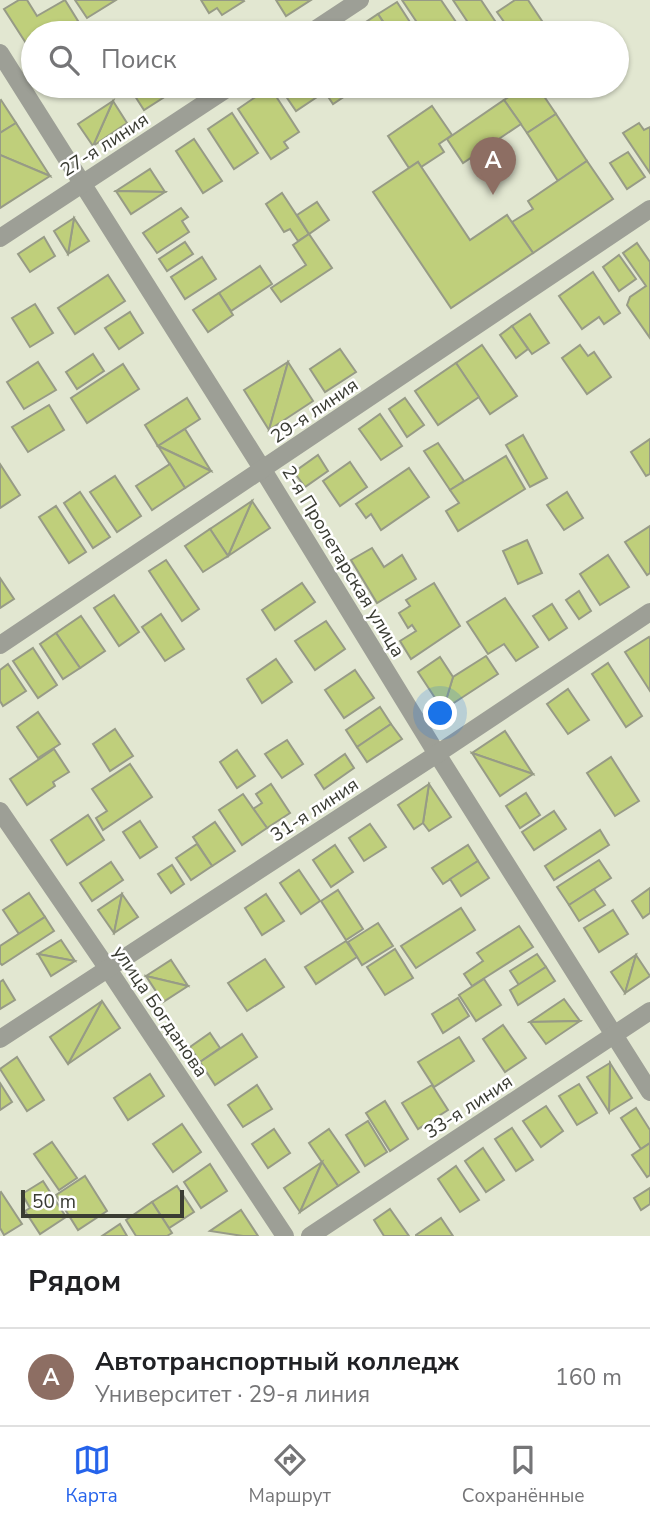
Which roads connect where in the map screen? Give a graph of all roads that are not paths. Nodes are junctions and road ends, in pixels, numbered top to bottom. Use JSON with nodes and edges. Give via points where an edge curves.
{"nodes":[{"id":1,"x":360,"y":0,"type":"edge"},
{"id":2,"x":328,"y":21,"type":"edge"},
{"id":3,"x":0,"y":53,"type":"edge"},
{"id":4,"x":21,"y":86,"type":"edge"},
{"id":5,"x":29,"y":98,"type":"edge"},
{"id":6,"x":213,"y":98,"type":"edge"},
{"id":7,"x":83,"y":183,"type":"junction"},
{"id":8,"x":650,"y":209,"type":"edge"},
{"id":9,"x":0,"y":238,"type":"edge"},
{"id":10,"x":263,"y":470,"type":"junction"},
{"id":11,"x":650,"y":612,"type":"edge"},
{"id":12,"x":0,"y":645,"type":"edge"},
{"id":13,"x":437,"y":754,"type":"junction"},
{"id":14,"x":0,"y":811,"type":"edge"},
{"id":15,"x":108,"y":969,"type":"junction"},
{"id":16,"x":650,"y":1011,"type":"edge"},
{"id":17,"x":613,"y":1035,"type":"junction"},
{"id":18,"x":0,"y":1039,"type":"edge"},
{"id":19,"x":650,"y":1093,"type":"edge"},
{"id":20,"x":285,"y":1236,"type":"edge"},
{"id":21,"x":310,"y":1236,"type":"edge"}],
"edges":[{"from":1,"to":2,"type":"street"},
{"from":3,"to":4,"type":"street","name":"2-я Пролетарская улица"},
{"from":5,"to":7,"type":"street","name":"2-я Пролетарская улица"},
{"from":6,"to":7,"type":"street","name":"27-я линия"},
{"from":7,"to":9,"type":"street","name":"27-я линия"},
{"from":7,"to":10,"type":"street","name":"2-я Пролетарская улица"},
{"from":8,"to":10,"type":"street","name":"29-я линия"},
{"from":10,"to":12,"type":"street","name":"29-я линия"},
{"from":10,"to":13,"type":"street","name":"2-я Пролетарская улица"},
{"from":11,"to":13,"type":"street","name":"31-я линия"},
{"from":13,"to":15,"type":"street","name":"31-я линия"},
{"from":13,"to":17,"type":"street","name":"2-я Пролетарская улица"},
{"from":14,"to":15,"type":"street","name":"улица Богданова"},
{"from":15,"to":18,"type":"street","name":"31-я линия"},
{"from":15,"to":20,"type":"street","name":"улица Богданова"},
{"from":16,"to":17,"type":"street","name":"33-я линия"},
{"from":17,"to":19,"type":"street","name":"2-я Пролетарская улица"},
{"from":17,"to":21,"type":"street","name":"33-я линия"}]}
